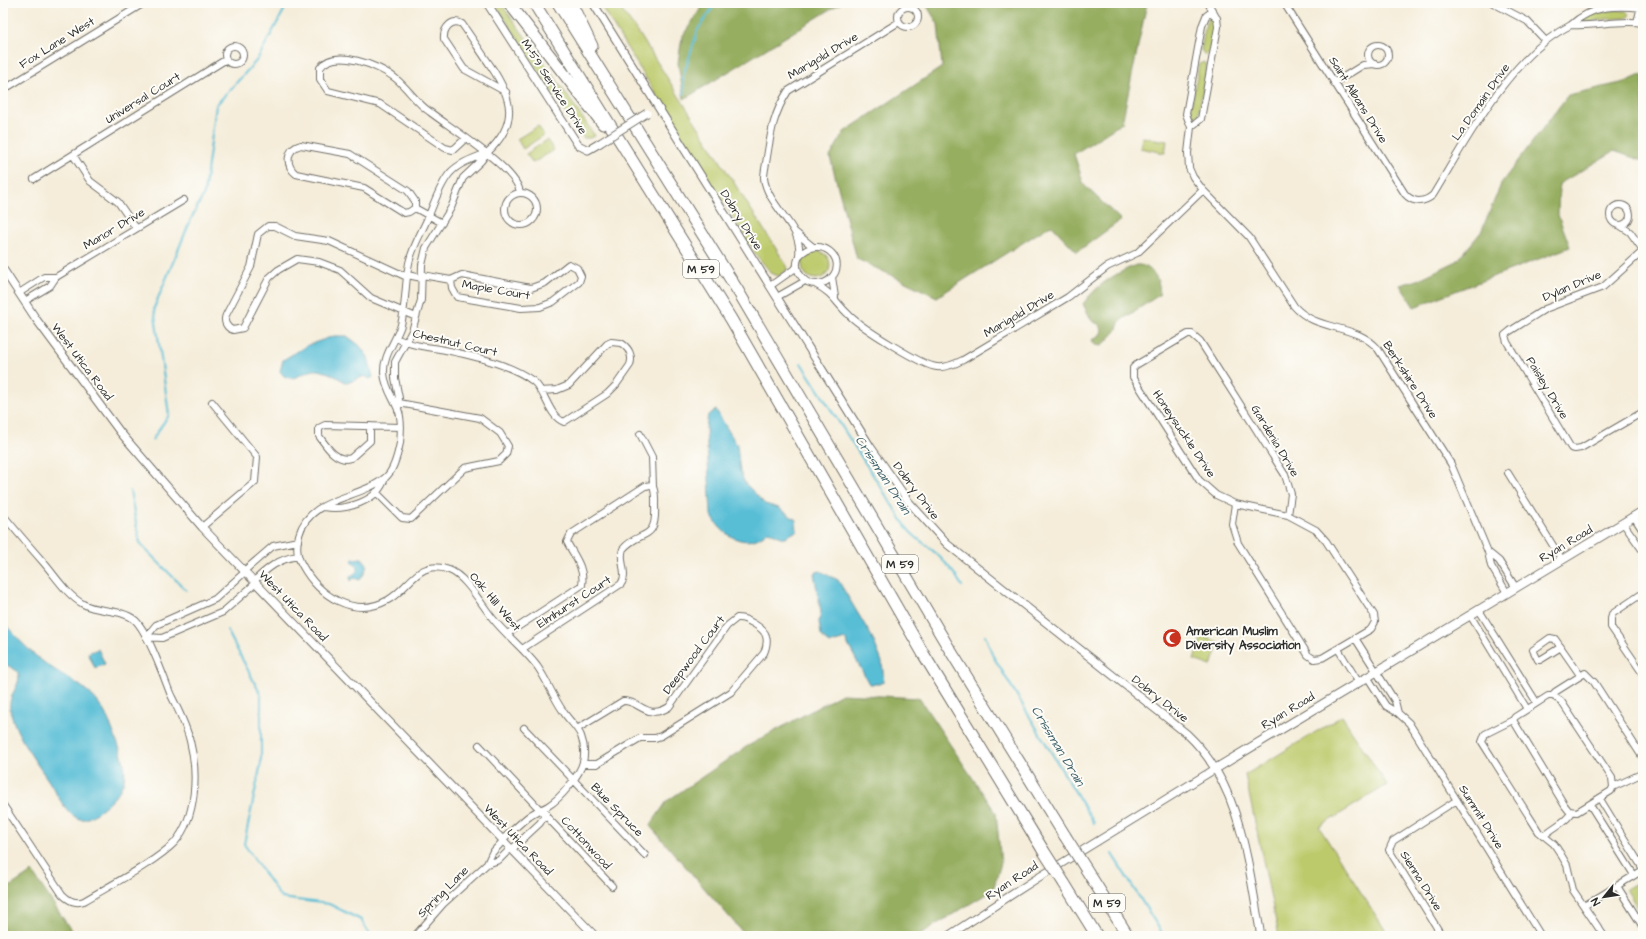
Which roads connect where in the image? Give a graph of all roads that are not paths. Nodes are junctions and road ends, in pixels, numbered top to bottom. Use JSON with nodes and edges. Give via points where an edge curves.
{"nodes":[{"id":1,"x":144,"y":3,"type":"edge"},
{"id":2,"x":487,"y":3,"type":"edge"},
{"id":3,"x":509,"y":3,"type":"edge"},
{"id":4,"x":534,"y":3,"type":"edge"},
{"id":5,"x":558,"y":3,"type":"edge"},
{"id":6,"x":571,"y":3,"type":"edge"},
{"id":7,"x":593,"y":3,"type":"edge"},
{"id":8,"x":1207,"y":3,"type":"edge"},
{"id":9,"x":1284,"y":3,"type":"edge"},
{"id":10,"x":1493,"y":3,"type":"edge"},
{"id":11,"x":1642,"y":6,"type":"edge"},
{"id":12,"x":1206,"y":16,"type":"junction"},
{"id":13,"x":1217,"y":18,"type":"junction"},
{"id":14,"x":1643,"y":19,"type":"edge"},
{"id":15,"x":899,"y":22,"type":"dead end"},
{"id":16,"x":1640,"y":23,"type":"edge"},
{"id":17,"x":1571,"y":25,"type":"junction"},
{"id":18,"x":1545,"y":40,"type":"junction"},
{"id":19,"x":1369,"y":54,"type":"junction"},
{"id":20,"x":225,"y":60,"type":"dead end"},
{"id":21,"x":1375,"y":64,"type":"junction"},
{"id":22,"x":1363,"y":65,"type":"junction"},
{"id":23,"x":1334,"y":83,"type":"junction"},
{"id":24,"x":3,"y":90,"type":"edge"},
{"id":25,"x":506,"y":92,"type":"junction"},
{"id":26,"x":616,"y":97,"type":"junction"},
{"id":27,"x":658,"y":107,"type":"junction"},
{"id":28,"x":1192,"y":127,"type":"junction"},
{"id":29,"x":466,"y":138,"type":"junction"},
{"id":30,"x":486,"y":153,"type":"junction"},
{"id":31,"x":74,"y":155,"type":"junction"},
{"id":32,"x":641,"y":173,"type":"junction"},
{"id":33,"x":34,"y":179,"type":"dead end"},
{"id":34,"x":1203,"y":190,"type":"junction"},
{"id":35,"x":520,"y":193,"type":"junction"},
{"id":36,"x":184,"y":200,"type":"dead end"},
{"id":37,"x":1420,"y":201,"type":"joint"},
{"id":38,"x":416,"y":208,"type":"junction"},
{"id":39,"x":429,"y":215,"type":"junction"},
{"id":40,"x":1629,"y":219,"type":"junction"},
{"id":41,"x":442,"y":223,"type":"junction"},
{"id":42,"x":1619,"y":225,"type":"junction"},
{"id":43,"x":136,"y":228,"type":"junction"},
{"id":44,"x":795,"y":232,"type":"junction"},
{"id":45,"x":1630,"y":232,"type":"junction"},
{"id":46,"x":812,"y":246,"type":"junction"},
{"id":47,"x":1643,"y":251,"type":"edge"},
{"id":48,"x":800,"y":256,"type":"junction"},
{"id":49,"x":797,"y":267,"type":"junction"},
{"id":50,"x":3,"y":269,"type":"edge"},
{"id":51,"x":407,"y":276,"type":"junction"},
{"id":52,"x":422,"y":276,"type":"junction"},
{"id":53,"x":56,"y":277,"type":"junction"},
{"id":54,"x":832,"y":277,"type":"junction"},
{"id":55,"x":451,"y":280,"type":"junction"},
{"id":56,"x":805,"y":281,"type":"junction"},
{"id":57,"x":815,"y":284,"type":"junction"},
{"id":58,"x":770,"y":286,"type":"junction"},
{"id":59,"x":19,"y":293,"type":"junction"},
{"id":60,"x":777,"y":297,"type":"junction"},
{"id":61,"x":835,"y":298,"type":"junction"},
{"id":62,"x":25,"y":301,"type":"junction"},
{"id":63,"x":403,"y":313,"type":"junction"},
{"id":64,"x":416,"y":317,"type":"junction"},
{"id":65,"x":1192,"y":334,"type":"joint"},
{"id":66,"x":1505,"y":335,"type":"joint"},
{"id":67,"x":396,"y":338,"type":"junction"},
{"id":68,"x":405,"y":343,"type":"junction"},
{"id":69,"x":540,"y":390,"type":"junction"},
{"id":70,"x":212,"y":402,"type":"dead end"},
{"id":71,"x":399,"y":403,"type":"junction"},
{"id":72,"x":398,"y":410,"type":"junction"},
{"id":73,"x":1643,"y":412,"type":"edge"},
{"id":74,"x":370,"y":426,"type":"junction"},
{"id":75,"x":401,"y":427,"type":"junction"},
{"id":76,"x":640,"y":434,"type":"dead end"},
{"id":77,"x":1508,"y":473,"type":"dead end"},
{"id":78,"x":385,"y":478,"type":"junction"},
{"id":79,"x":653,"y":487,"type":"junction"},
{"id":80,"x":376,"y":492,"type":"junction"},
{"id":81,"x":1235,"y":504,"type":"junction"},
{"id":82,"x":323,"y":507,"type":"junction"},
{"id":83,"x":1643,"y":511,"type":"edge"},
{"id":84,"x":3,"y":515,"type":"edge"},
{"id":85,"x":1288,"y":515,"type":"junction"},
{"id":86,"x":1634,"y":517,"type":"junction"},
{"id":87,"x":1623,"y":523,"type":"junction"},
{"id":88,"x":202,"y":527,"type":"junction"},
{"id":89,"x":1643,"y":531,"type":"edge"},
{"id":90,"x":298,"y":541,"type":"junction"},
{"id":91,"x":1643,"y":551,"type":"edge"},
{"id":92,"x":1488,"y":552,"type":"junction"},
{"id":93,"x":298,"y":556,"type":"junction"},
{"id":94,"x":1562,"y":560,"type":"junction"},
{"id":95,"x":244,"y":572,"type":"junction"},
{"id":96,"x":255,"y":582,"type":"junction"},
{"id":97,"x":1516,"y":588,"type":"junction"},
{"id":98,"x":1507,"y":593,"type":"junction"},
{"id":99,"x":1643,"y":593,"type":"edge"},
{"id":100,"x":1479,"y":610,"type":"junction"},
{"id":101,"x":1470,"y":616,"type":"junction"},
{"id":102,"x":507,"y":634,"type":"junction"},
{"id":103,"x":146,"y":637,"type":"junction"},
{"id":104,"x":1355,"y":638,"type":"junction"},
{"id":105,"x":1561,"y":647,"type":"dead end"},
{"id":106,"x":522,"y":649,"type":"junction"},
{"id":107,"x":1338,"y":649,"type":"junction"},
{"id":108,"x":1376,"y":672,"type":"junction"},
{"id":109,"x":1643,"y":674,"type":"edge"},
{"id":110,"x":1580,"y":676,"type":"junction"},
{"id":111,"x":1368,"y":678,"type":"junction"},
{"id":112,"x":1359,"y":683,"type":"junction"},
{"id":113,"x":1553,"y":696,"type":"junction"},
{"id":114,"x":1537,"y":703,"type":"junction"},
{"id":115,"x":1527,"y":710,"type":"junction"},
{"id":116,"x":1398,"y":713,"type":"junction"},
{"id":117,"x":1513,"y":720,"type":"junction"},
{"id":118,"x":524,"y":728,"type":"dead end"},
{"id":119,"x":577,"y":729,"type":"junction"},
{"id":120,"x":479,"y":745,"type":"dead end"},
{"id":121,"x":1643,"y":758,"type":"edge"},
{"id":122,"x":583,"y":764,"type":"junction"},
{"id":123,"x":1215,"y":769,"type":"junction"},
{"id":124,"x":1643,"y":773,"type":"edge"},
{"id":125,"x":573,"y":780,"type":"junction"},
{"id":126,"x":1614,"y":787,"type":"junction"},
{"id":127,"x":1600,"y":799,"type":"junction"},
{"id":128,"x":1457,"y":800,"type":"junction"},
{"id":129,"x":3,"y":805,"type":"edge"},
{"id":130,"x":1590,"y":805,"type":"junction"},
{"id":131,"x":548,"y":806,"type":"junction"},
{"id":132,"x":539,"y":809,"type":"junction"},
{"id":133,"x":1572,"y":812,"type":"junction"},
{"id":134,"x":545,"y":815,"type":"junction"},
{"id":135,"x":1544,"y":836,"type":"junction"},
{"id":136,"x":503,"y":841,"type":"junction"},
{"id":137,"x":511,"y":849,"type":"junction"},
{"id":138,"x":645,"y":855,"type":"dead end"},
{"id":139,"x":487,"y":864,"type":"junction"},
{"id":140,"x":1643,"y":869,"type":"edge"},
{"id":141,"x":1634,"y":875,"type":"junction"},
{"id":142,"x":612,"y":886,"type":"dead end"},
{"id":143,"x":1617,"y":886,"type":"junction"},
{"id":144,"x":1584,"y":906,"type":"junction"},
{"id":145,"x":1643,"y":927,"type":"edge"},
{"id":146,"x":415,"y":936,"type":"edge"},
{"id":147,"x":595,"y":936,"type":"edge"},
{"id":148,"x":948,"y":936,"type":"edge"},
{"id":149,"x":1097,"y":936,"type":"edge"},
{"id":150,"x":1128,"y":936,"type":"edge"},
{"id":151,"x":1261,"y":936,"type":"edge"},
{"id":152,"x":1442,"y":936,"type":"edge"},
{"id":153,"x":1541,"y":936,"type":"edge"},
{"id":154,"x":1604,"y":936,"type":"edge"}],
"edges":[{"from":1,"to":24,"type":"street","name":"Fox Lane West"},
{"from":2,"to":27,"type":"street","name":"M-59 Service Drive","bridge":true,"via":[[578,145],[588,150]]},
{"from":3,"to":32,"type":"highway"},
{"from":4,"to":32,"type":"highway","number":"M 59"},
{"from":5,"to":26,"type":"highway","number":"M 59"},
{"from":6,"to":26,"type":"highway"},
{"from":7,"to":27,"type":"street","name":"Dobry Drive"},
{"from":8,"to":12,"type":"street","name":"Berkshire Drive"},
{"from":8,"to":13,"type":"street","name":"Berkshire Drive"},
{"from":9,"to":23,"type":"street","name":"Saint Albans Drive"},
{"from":10,"to":18,"type":"street","via":[[1527,21]]},
{"from":11,"to":16,"type":"street"},
{"from":11,"to":17,"type":"street","name":"La Domain Drive","via":[[1603,8],[1581,16]]},
{"from":12,"to":13,"type":"street","via":[[1212,14]]},
{"from":12,"to":28,"type":"street","name":"Berkshire Drive","via":[[1186,114]]},
{"from":13,"to":28,"type":"street","name":"Berkshire Drive","via":[[1218,27],[1201,119]]},
{"from":14,"to":16,"type":"street"},
{"from":15,"to":44,"type":"street","name":"Marigold Drive","via":[[788,91],[778,106],[772,123],[764,177],[766,187]]},
{"from":16,"to":17,"type":"street"},
{"from":17,"to":18,"type":"street","name":"La Domain Drive"},
{"from":18,"to":37,"type":"street","name":"La Domain Drive","via":[[1528,56],[1490,104],[1433,195]]},
{"from":19,"to":21,"type":"street","via":[[1370,60]]},
{"from":19,"to":21,"type":"street","via":[[1371,48],[1377,46],[1387,51],[1386,61]]},
{"from":19,"to":22,"type":"street"},
{"from":20,"to":31,"type":"street","name":"Universal Court"},
{"from":21,"to":22,"type":"street"},
{"from":22,"to":23,"type":"street"},
{"from":23,"to":37,"type":"street","name":"Saint Albans Drive","via":[[1405,194]]},
{"from":25,"to":25,"type":"street","via":[[462,24],[456,22],[447,26],[444,38],[461,66]]},
{"from":25,"to":30,"type":"street","via":[[509,108],[506,127],[501,138]]},
{"from":26,"to":150,"type":"highway","number":"M 59","bridge":true,"via":[[753,316],[944,639]]},
{"from":27,"to":58,"type":"street","name":"Dobry Drive"},
{"from":28,"to":34,"type":"street","name":"Berkshire Drive","via":[[1188,153],[1189,168]]},
{"from":29,"to":29,"type":"street","via":[[423,107],[397,79],[381,69],[342,58],[329,60],[320,68],[320,79],[328,91],[380,104],[445,148],[453,150]]},
{"from":29,"to":30,"type":"street"},
{"from":30,"to":35,"type":"street","via":[[513,178]]},
{"from":30,"to":39,"type":"street","via":[[452,172],[442,184]]},
{"from":30,"to":41,"type":"street","via":[[463,178]]},
{"from":31,"to":33,"type":"street","name":"Universal Court"},
{"from":31,"to":43,"type":"street","via":[[90,181],[118,202]]},
{"from":32,"to":149,"type":"highway","number":"M 59","bridge":true,"via":[[749,349],[943,688]]},
{"from":34,"to":61,"type":"street","name":"Marigold Drive","via":[[1137,253],[1107,267],[1068,297],[952,365],[936,367],[915,359],[851,317]]},
{"from":34,"to":92,"type":"street","name":"Berkshire Drive","via":[[1249,237],[1301,314],[1359,335],[1378,349],[1451,464]]},
{"from":35,"to":35,"type":"street","via":[[530,195],[536,203],[537,214],[526,224],[515,224],[505,212],[507,201]]},
{"from":36,"to":43,"type":"street","name":"Manor Drive"},
{"from":38,"to":38,"type":"street","via":[[411,194],[350,154],[301,145],[294,148],[288,156],[288,166],[296,174],[364,188],[404,213]]},
{"from":38,"to":39,"type":"street"},
{"from":39,"to":41,"type":"street"},
{"from":39,"to":51,"type":"street","via":[[411,254]]},
{"from":40,"to":42,"type":"street","via":[[1625,224]]},
{"from":40,"to":42,"type":"street","via":[[1628,210],[1623,206],[1617,206],[1611,217],[1613,222]]},
{"from":40,"to":45,"type":"street"},
{"from":41,"to":52,"type":"street","via":[[426,248]]},
{"from":42,"to":45,"type":"street"},
{"from":43,"to":53,"type":"street","name":"Manor Drive"},
{"from":44,"to":46,"type":"street","name":"Marigold Drive"},
{"from":44,"to":48,"type":"street","name":"Marigold Drive"},
{"from":45,"to":47,"type":"street"},
{"from":46,"to":48,"type":"street","via":[[805,249]]},
{"from":46,"to":54,"type":"street","name":"Marigold Drive","via":[[824,247],[833,255],[836,266]]},
{"from":47,"to":66,"type":"street","name":"Dylan Drive","via":[[1603,287],[1545,309]]},
{"from":48,"to":49,"type":"street","name":"Marigold Drive"},
{"from":49,"to":56,"type":"street"},
{"from":49,"to":58,"type":"street"},
{"from":50,"to":59,"type":"street","name":"West Utica Road"},
{"from":51,"to":52,"type":"street","name":"Maple Court"},
{"from":51,"to":63,"type":"street"},
{"from":51,"to":63,"type":"street","name":"Maple Court","via":[[329,241],[295,236],[275,226],[268,226],[258,234],[251,267],[225,321],[233,330],[243,328],[270,278],[294,260],[301,259],[340,270],[371,298]]},
{"from":52,"to":55,"type":"street","name":"Maple Court"},
{"from":52,"to":64,"type":"street","via":[[421,300]]},
{"from":53,"to":59,"type":"street","name":"Manor Drive","via":[[44,277]]},
{"from":53,"to":62,"type":"street","name":"Manor Drive","via":[[50,286]]},
{"from":54,"to":57,"type":"street","via":[[824,283]]},
{"from":54,"to":61,"type":"street","name":"Marigold Drive"},
{"from":55,"to":55,"type":"street","name":"Maple Court","via":[[462,275],[531,288],[545,283],[569,264],[577,268],[581,276],[578,282],[553,302],[531,309],[457,297]]},
{"from":56,"to":57,"type":"street","name":"Marigold Drive"},
{"from":56,"to":60,"type":"street"},
{"from":57,"to":61,"type":"street","name":"Marigold Drive"},
{"from":58,"to":60,"type":"street","name":"Dobry Drive"},
{"from":59,"to":62,"type":"street","name":"West Utica Road"},
{"from":60,"to":123,"type":"street","name":"Dobry Drive","via":[[893,480],[932,530],[972,566],[1187,734]]},
{"from":62,"to":88,"type":"street","name":"West Utica Road","via":[[120,432]]},
{"from":63,"to":64,"type":"street"},
{"from":63,"to":67,"type":"street"},
{"from":64,"to":68,"type":"street"},
{"from":65,"to":81,"type":"street","name":"Honeysuckle Drive","via":[[1184,335],[1136,365],[1132,372],[1135,381],[1199,480],[1216,495]]},
{"from":65,"to":85,"type":"street","name":"Gardenia Drive","via":[[1200,341],[1285,475],[1291,494]]},
{"from":66,"to":73,"type":"street","name":"Paisley Drive","via":[[1569,445],[1575,449]]},
{"from":67,"to":68,"type":"street","name":"Chestnut Court"},
{"from":67,"to":72,"type":"street","via":[[386,358],[384,371],[386,385]]},
{"from":68,"to":69,"type":"street","name":"Chestnut Court","via":[[496,363],[532,381]]},
{"from":68,"to":71,"type":"street","via":[[397,355],[394,370]]},
{"from":69,"to":69,"type":"street","name":"Chestnut Court","via":[[556,416],[565,422],[612,390],[632,361],[630,352],[621,343],[612,342],[603,347],[566,387]]},
{"from":70,"to":88,"type":"street","via":[[257,457],[255,482]]},
{"from":71,"to":72,"type":"street"},
{"from":71,"to":80,"type":"street","via":[[480,418],[504,436],[508,446],[507,452],[503,458],[495,462],[465,468],[411,519],[402,518]]},
{"from":72,"to":75,"type":"street"},
{"from":74,"to":74,"type":"street","via":[[325,425],[319,428],[318,436],[338,457],[347,460],[370,441]]},
{"from":74,"to":75,"type":"street"},
{"from":75,"to":78,"type":"street","via":[[398,451]]},
{"from":76,"to":79,"type":"street","name":"Elmhurst Court","via":[[652,457]]},
{"from":77,"to":94,"type":"street"},
{"from":78,"to":80,"type":"street"},
{"from":78,"to":82,"type":"street"},
{"from":79,"to":102,"type":"street","name":"Elmhurst Court","via":[[649,484],[645,486],[571,534],[567,542],[580,564],[582,585]]},
{"from":79,"to":106,"type":"street","name":"Elmhurst Court","via":[[656,524],[623,549],[624,576],[621,584]]},
{"from":80,"to":82,"type":"street","via":[[369,498],[348,506]]},
{"from":81,"to":85,"type":"street","name":"Honeysuckle Drive"},
{"from":81,"to":107,"type":"street","via":[[1232,524],[1235,537],[1308,655],[1318,660]]},
{"from":82,"to":90,"type":"street","via":[[316,509],[308,517]]},
{"from":83,"to":86,"type":"main road","name":"Ryan Road"},
{"from":84,"to":103,"type":"street","via":[[73,597],[91,608],[133,618]]},
{"from":85,"to":104,"type":"street","via":[[1316,530],[1326,541],[1372,611],[1375,619],[1373,627]]},
{"from":86,"to":87,"type":"main road","name":"Ryan Road"},
{"from":86,"to":89,"type":"street"},
{"from":87,"to":91,"type":"street"},
{"from":87,"to":94,"type":"main road","name":"Ryan Road"},
{"from":88,"to":95,"type":"street","name":"West Utica Road"},
{"from":90,"to":93,"type":"street"},
{"from":90,"to":95,"type":"street","via":[[272,546]]},
{"from":92,"to":97,"type":"street","name":"Berkshire Drive","via":[[1499,561]]},
{"from":92,"to":98,"type":"street","name":"Berkshire Drive","via":[[1491,566]]},
{"from":93,"to":96,"type":"street","via":[[277,562]]},
{"from":93,"to":102,"type":"street","name":"Oak Hill West","via":[[308,575],[325,593],[336,601],[353,607],[371,606],[389,599],[413,576],[424,570],[448,569],[462,579]]},
{"from":94,"to":97,"type":"main road","name":"Ryan Road"},
{"from":95,"to":96,"type":"street","name":"West Utica Road"},
{"from":95,"to":103,"type":"street","via":[[215,599],[156,625]]},
{"from":96,"to":103,"type":"street","via":[[223,612],[162,638]]},
{"from":96,"to":136,"type":"street","name":"West Utica Road"},
{"from":97,"to":98,"type":"main road","name":"Ryan Road"},
{"from":98,"to":100,"type":"main road","name":"Ryan Road"},
{"from":99,"to":109,"type":"street","via":[[1612,614],[1611,619],[1612,627]]},
{"from":100,"to":101,"type":"main road","name":"Ryan Road"},
{"from":100,"to":114,"type":"street"},
{"from":101,"to":108,"type":"main road","name":"Ryan Road"},
{"from":101,"to":115,"type":"street"},
{"from":102,"to":106,"type":"street","name":"Oak Hill West"},
{"from":103,"to":129,"type":"street","via":[[189,739],[194,768],[192,807],[178,837],[169,847],[84,901],[73,902],[62,894]]},
{"from":104,"to":107,"type":"street"},
{"from":104,"to":108,"type":"street"},
{"from":105,"to":110,"type":"street"},
{"from":106,"to":119,"type":"street","name":"Oak Hill West","via":[[538,668]]},
{"from":107,"to":112,"type":"street"},
{"from":108,"to":111,"type":"main road","name":"Ryan Road"},
{"from":108,"to":116,"type":"street","name":"Summit Drive","via":[[1395,702]]},
{"from":110,"to":113,"type":"street","via":[[1555,692]]},
{"from":110,"to":121,"type":"street","via":[[1585,673],[1594,682]]},
{"from":111,"to":112,"type":"main road","name":"Ryan Road"},
{"from":111,"to":116,"type":"street","name":"Summit Drive","via":[[1386,706]]},
{"from":112,"to":123,"type":"main road","name":"Ryan Road"},
{"from":113,"to":114,"type":"street","via":[[1548,696]]},
{"from":113,"to":126,"type":"street","via":[[1561,701],[1612,778]]},
{"from":114,"to":115,"type":"street"},
{"from":115,"to":117,"type":"street"},
{"from":116,"to":128,"type":"street","name":"Summit Drive","via":[[1409,723]]},
{"from":117,"to":133,"type":"street","via":[[1565,806]]},
{"from":117,"to":135,"type":"street","via":[[1485,734],[1482,742]]},
{"from":118,"to":125,"type":"street","name":"Blue Spruce"},
{"from":119,"to":122,"type":"street","name":"Oak Hill West","via":[[584,747]]},
{"from":119,"to":122,"type":"street","name":"Deepwood Court","via":[[623,701],[650,711],[660,711],[669,707],[727,626],[736,618],[746,620],[766,635],[763,654],[728,694],[658,738],[640,738],[597,764]]},
{"from":120,"to":132,"type":"street","name":"Cottonwood"},
{"from":122,"to":125,"type":"street"},
{"from":123,"to":148,"type":"street","name":"Ryan Road"},
{"from":123,"to":151,"type":"street","name":"Dobry Drive","via":[[1228,792],[1237,818]]},
{"from":124,"to":126,"type":"street"},
{"from":125,"to":131,"type":"street"},
{"from":125,"to":138,"type":"street","name":"Blue Spruce"},
{"from":126,"to":127,"type":"street"},
{"from":127,"to":130,"type":"street"},
{"from":127,"to":140,"type":"street"},
{"from":128,"to":152,"type":"street","name":"Sienna Drive","via":[[1393,841],[1389,850]]},
{"from":128,"to":153,"type":"street","name":"Summit Drive"},
{"from":130,"to":133,"type":"street"},
{"from":130,"to":141,"type":"street"},
{"from":131,"to":132,"type":"street"},
{"from":131,"to":134,"type":"street"},
{"from":132,"to":134,"type":"street","name":"Cottonwood"},
{"from":132,"to":136,"type":"street"},
{"from":133,"to":135,"type":"street"},
{"from":134,"to":137,"type":"street","via":[[540,823]]},
{"from":134,"to":142,"type":"street","name":"Cottonwood"},
{"from":135,"to":144,"type":"street","via":[[1554,844],[1567,865],[1571,883]]},
{"from":136,"to":137,"type":"street","name":"West Utica Road"},
{"from":136,"to":139,"type":"street","name":"Spring Lane","via":[[492,853]]},
{"from":137,"to":139,"type":"street","name":"Spring Lane","via":[[499,860]]},
{"from":137,"to":147,"type":"street","name":"West Utica Road"},
{"from":139,"to":146,"type":"street","name":"Spring Lane","via":[[442,904]]},
{"from":140,"to":141,"type":"street"},
{"from":141,"to":143,"type":"street"},
{"from":143,"to":144,"type":"street"},
{"from":143,"to":145,"type":"street"},
{"from":144,"to":154,"type":"street"}]}
